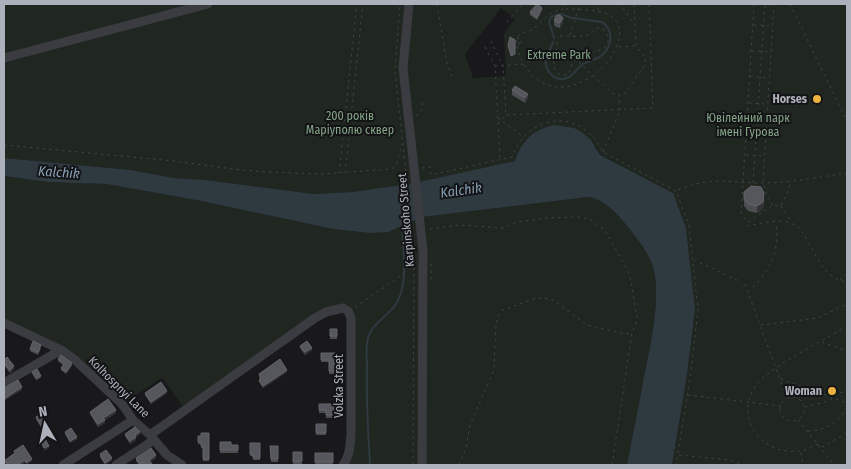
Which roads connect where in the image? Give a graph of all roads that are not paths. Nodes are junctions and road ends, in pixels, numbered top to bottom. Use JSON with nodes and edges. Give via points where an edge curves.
{"nodes":[{"id":1,"x":208,"y":4,"type":"edge"},
{"id":2,"x":409,"y":4,"type":"edge"},
{"id":3,"x":4,"y":58,"type":"edge"},
{"id":4,"x":4,"y":323,"type":"edge"},
{"id":5,"x":13,"y":327,"type":"junction"},
{"id":6,"x":4,"y":332,"type":"edge"},
{"id":7,"x":61,"y":350,"type":"junction"},
{"id":8,"x":4,"y":382,"type":"edge"},
{"id":9,"x":133,"y":420,"type":"junction"},
{"id":10,"x":152,"y":437,"type":"junction"},
{"id":11,"x":63,"y":465,"type":"edge"},
{"id":12,"x":116,"y":465,"type":"edge"},
{"id":13,"x":182,"y":465,"type":"edge"},
{"id":14,"x":343,"y":465,"type":"edge"},
{"id":15,"x":422,"y":465,"type":"edge"}],
"edges":[{"from":1,"to":3,"type":"street"},
{"from":2,"to":15,"type":"street","name":"Karpinskoho Street","via":[[403,68],[423,226]]},
{"from":4,"to":5,"type":"street","name":"Kolhospnyi Lane"},
{"from":5,"to":6,"type":"street"},
{"from":5,"to":7,"type":"street","name":"Kolhospnyi Lane"},
{"from":7,"to":8,"type":"street"},
{"from":7,"to":9,"type":"street","name":"Kolhospnyi Lane","via":[[104,386]]},
{"from":9,"to":10,"type":"street","name":"Kolhospnyi Lane"},
{"from":9,"to":11,"type":"street"},
{"from":10,"to":12,"type":"street"},
{"from":10,"to":13,"type":"street","name":"Kolhospnyi Lane","via":[[167,455]]},
{"from":10,"to":14,"type":"street","name":"Volzka Street","via":[[315,318],[326,312],[346,310],[351,318],[351,434],[347,460]]}]}
